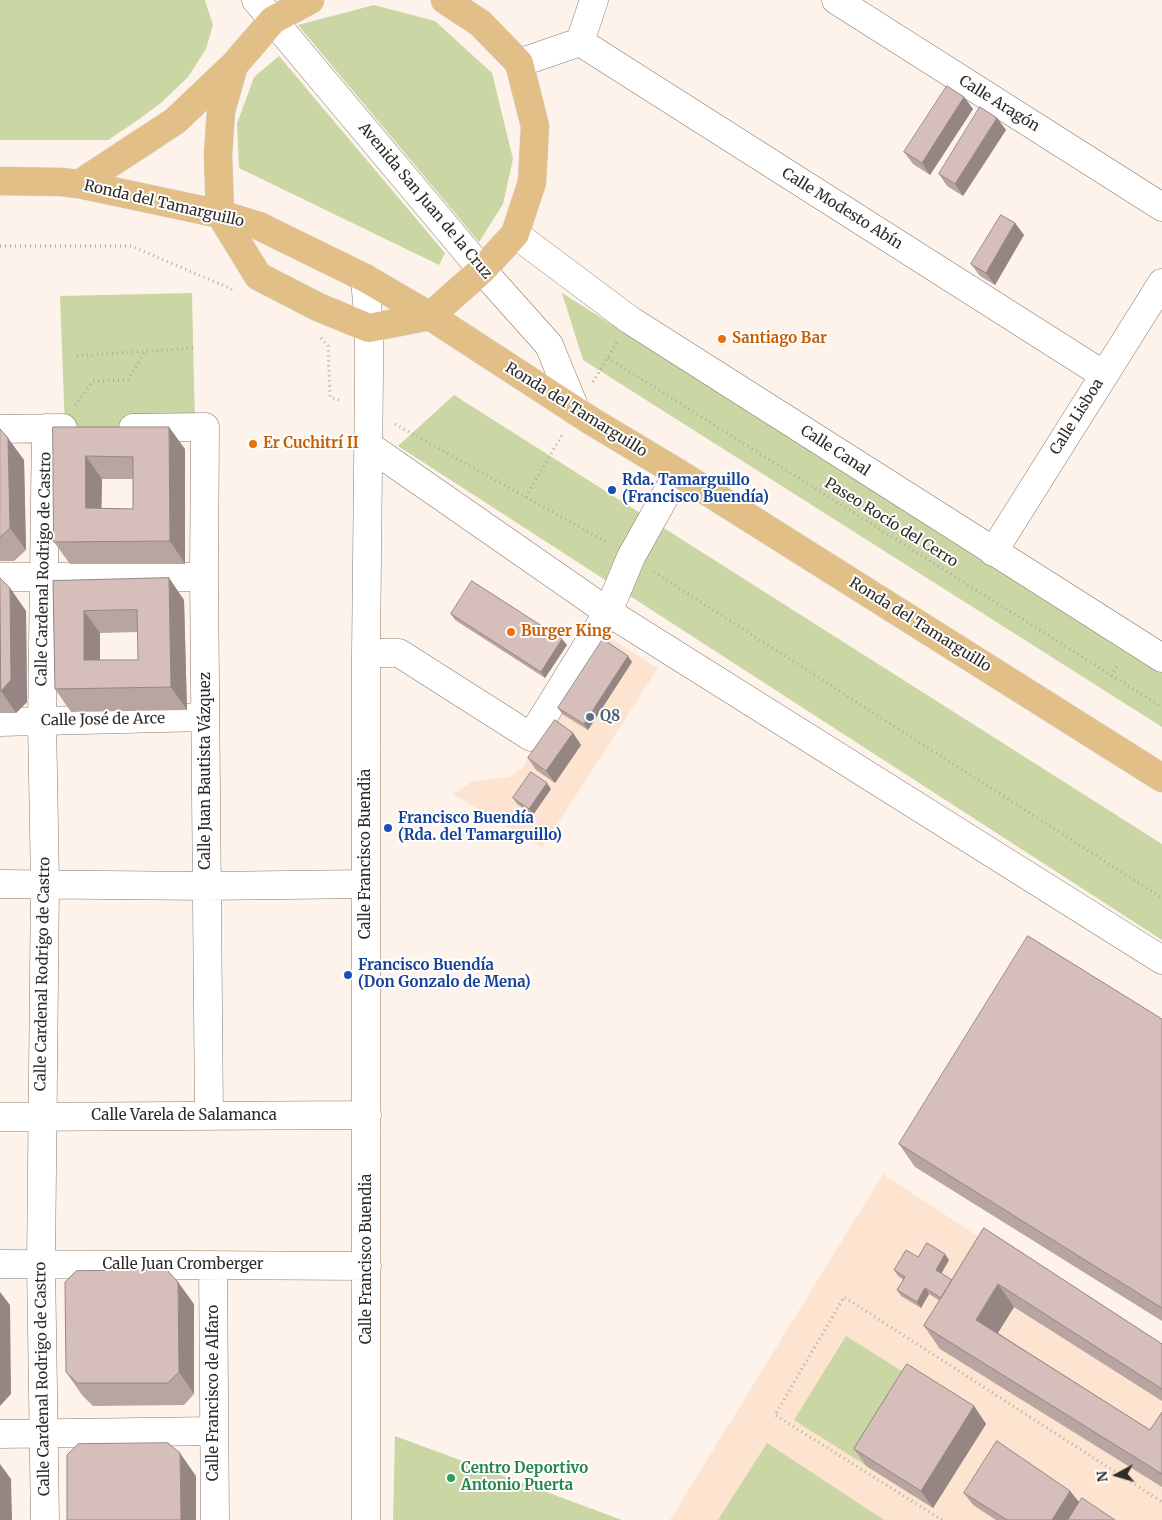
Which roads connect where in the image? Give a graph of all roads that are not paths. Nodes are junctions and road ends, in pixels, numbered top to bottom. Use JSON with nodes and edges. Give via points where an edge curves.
{"nodes":[{"id":1,"x":310,"y":0,"type":"edge"},
{"id":2,"x":445,"y":0,"type":"edge"},
{"id":3,"x":594,"y":0,"type":"edge"},
{"id":4,"x":836,"y":0,"type":"edge"},
{"id":5,"x":265,"y":10,"type":"edge"},
{"id":6,"x":580,"y":42,"type":"junction"},
{"id":7,"x":519,"y":63,"type":"junction"},
{"id":8,"x":234,"y":65,"type":"junction"},
{"id":9,"x":0,"y":181,"type":"edge"},
{"id":10,"x":80,"y":184,"type":"junction"},
{"id":11,"x":1162,"y":207,"type":"edge"},
{"id":12,"x":220,"y":214,"type":"junction"},
{"id":13,"x":515,"y":234,"type":"junction"},
{"id":14,"x":482,"y":270,"type":"junction"},
{"id":15,"x":364,"y":278,"type":"junction"},
{"id":16,"x":1162,"y":283,"type":"edge"},
{"id":17,"x":430,"y":316,"type":"junction"},
{"id":18,"x":369,"y":328,"type":"junction"},
{"id":19,"x":1104,"y":375,"type":"junction"},
{"id":20,"x":576,"y":411,"type":"junction"},
{"id":21,"x":46,"y":428,"type":"junction"},
{"id":22,"x":0,"y":429,"type":"edge"},
{"id":23,"x":369,"y":446,"type":"junction"},
{"id":24,"x":678,"y":473,"type":"junction"},
{"id":25,"x":993,"y":552,"type":"junction"},
{"id":26,"x":204,"y":576,"type":"junction"},
{"id":27,"x":0,"y":577,"type":"edge"},
{"id":28,"x":44,"y":577,"type":"junction"},
{"id":29,"x":608,"y":612,"type":"junction"},
{"id":30,"x":366,"y":653,"type":"junction"},
{"id":31,"x":1162,"y":657,"type":"edge"},
{"id":32,"x":205,"y":718,"type":"junction"},
{"id":33,"x":42,"y":721,"type":"junction"},
{"id":34,"x":0,"y":722,"type":"edge"},
{"id":35,"x":1162,"y":778,"type":"edge"},
{"id":36,"x":45,"y":883,"type":"junction"},
{"id":37,"x":0,"y":884,"type":"edge"},
{"id":38,"x":366,"y":884,"type":"junction"},
{"id":39,"x":206,"y":886,"type":"junction"},
{"id":40,"x":1162,"y":960,"type":"edge"},
{"id":41,"x":367,"y":1115,"type":"junction"},
{"id":42,"x":209,"y":1116,"type":"junction"},
{"id":43,"x":0,"y":1117,"type":"edge"},
{"id":44,"x":41,"y":1117,"type":"junction"},
{"id":45,"x":0,"y":1264,"type":"edge"},
{"id":46,"x":41,"y":1264,"type":"junction"},
{"id":47,"x":213,"y":1265,"type":"junction"},
{"id":48,"x":367,"y":1266,"type":"junction"},
{"id":49,"x":214,"y":1431,"type":"junction"},
{"id":50,"x":0,"y":1434,"type":"edge"},
{"id":51,"x":44,"y":1434,"type":"junction"},
{"id":52,"x":45,"y":1520,"type":"edge"},
{"id":53,"x":215,"y":1520,"type":"edge"},
{"id":54,"x":366,"y":1520,"type":"edge"}],
"edges":[{"from":1,"to":5,"type":"main road"},
{"from":2,"to":7,"type":"main road","via":[[480,23]]},
{"from":3,"to":6,"type":"street"},
{"from":4,"to":11,"type":"street","name":"Calle Aragón"},
{"from":5,"to":8,"type":"main road"},
{"from":5,"to":14,"type":"street","name":"Avenida San Juan de la Cruz"},
{"from":6,"to":7,"type":"street"},
{"from":6,"to":19,"type":"street","name":"Calle Modesto Abín"},
{"from":7,"to":13,"type":"main road","via":[[535,126],[532,182]]},
{"from":8,"to":10,"type":"main road","via":[[175,121]]},
{"from":8,"to":12,"type":"main road","via":[[221,111],[218,155]]},
{"from":9,"to":10,"type":"main road","name":"Ronda del Tamarguillo"},
{"from":10,"to":12,"type":"main road","name":"Ronda del Tamarguillo"},
{"from":12,"to":15,"type":"main road","name":"Ronda del Tamarguillo","via":[[259,226]]},
{"from":12,"to":18,"type":"main road","via":[[258,276],[318,307]]},
{"from":13,"to":14,"type":"main road"},
{"from":13,"to":25,"type":"street","name":"Calle Canal","via":[[630,320]]},
{"from":14,"to":17,"type":"main road"},
{"from":14,"to":20,"type":"street","name":"Avenida San Juan de la Cruz","via":[[549,345]]},
{"from":15,"to":17,"type":"main road","name":"Ronda del Tamarguillo"},
{"from":15,"to":18,"type":"street","name":"Calle Francisco Buendia"},
{"from":16,"to":19,"type":"street","name":"Calle Lisboa"},
{"from":17,"to":18,"type":"main road"},
{"from":17,"to":20,"type":"main road","name":"Ronda del Tamarguillo"},
{"from":18,"to":23,"type":"street","name":"Calle Francisco Buendia"},
{"from":19,"to":25,"type":"street","name":"Calle Lisboa"},
{"from":20,"to":24,"type":"main road","name":"Ronda del Tamarguillo"},
{"from":21,"to":22,"type":"street"},
{"from":21,"to":26,"type":"street","name":"Calle Juan Bautista Vázquez","via":[[205,427]]},
{"from":21,"to":28,"type":"street","name":"Calle Cardenal Rodrigo de Castro"},
{"from":23,"to":29,"type":"street"},
{"from":23,"to":30,"type":"street","name":"Calle Francisco Buendia"},
{"from":24,"to":29,"type":"street","via":[[631,557]]},
{"from":24,"to":35,"type":"main road","name":"Ronda del Tamarguillo"},
{"from":25,"to":31,"type":"street","name":"Calle Canal"},
{"from":26,"to":28,"type":"street"},
{"from":26,"to":32,"type":"street","name":"Calle Juan Bautista Vázquez"},
{"from":27,"to":28,"type":"street"},
{"from":28,"to":33,"type":"street","name":"Calle Cardenal Rodrigo de Castro"},
{"from":29,"to":30,"type":"street","via":[[531,737],[399,653]]},
{"from":29,"to":40,"type":"street"},
{"from":30,"to":38,"type":"street","name":"Calle Francisco Buendia"},
{"from":32,"to":33,"type":"street","name":"Calle José de Arce"},
{"from":32,"to":39,"type":"street","name":"Calle Juan Bautista Vázquez"},
{"from":33,"to":34,"type":"street","name":"Calle José de Arce"},
{"from":33,"to":36,"type":"street","name":"Calle Cardenal Rodrigo de Castro"},
{"from":36,"to":37,"type":"street"},
{"from":36,"to":39,"type":"street"},
{"from":36,"to":44,"type":"street","name":"Calle Cardenal Rodrigo de Castro"},
{"from":38,"to":39,"type":"street"},
{"from":38,"to":41,"type":"street","name":"Calle Francisco Buendia"},
{"from":39,"to":42,"type":"street","name":"Calle Juan Bautista Vázquez"},
{"from":41,"to":42,"type":"street","name":"Calle Varela de Salamanca"},
{"from":41,"to":48,"type":"street","name":"Calle Francisco Buendia"},
{"from":42,"to":44,"type":"street","name":"Calle Varela de Salamanca"},
{"from":43,"to":44,"type":"street","name":"Calle Varela de Salamanca"},
{"from":44,"to":46,"type":"street","name":"Calle Cardenal Rodrigo de Castro"},
{"from":45,"to":46,"type":"street","name":"Calle Juan Cromberger"},
{"from":46,"to":47,"type":"street","name":"Calle Juan Cromberger"},
{"from":46,"to":51,"type":"street","name":"Calle Cardenal Rodrigo de Castro"},
{"from":47,"to":48,"type":"street","name":"Calle Juan Cromberger"},
{"from":47,"to":49,"type":"street","name":"Calle Francisco de Alfaro"},
{"from":48,"to":54,"type":"street","name":"Calle Francisco Buendia"},
{"from":49,"to":51,"type":"street"},
{"from":49,"to":53,"type":"street","name":"Calle Francisco de Alfaro"},
{"from":50,"to":51,"type":"street"},
{"from":51,"to":52,"type":"street","name":"Calle Cardenal Rodrigo de Castro"}]}
